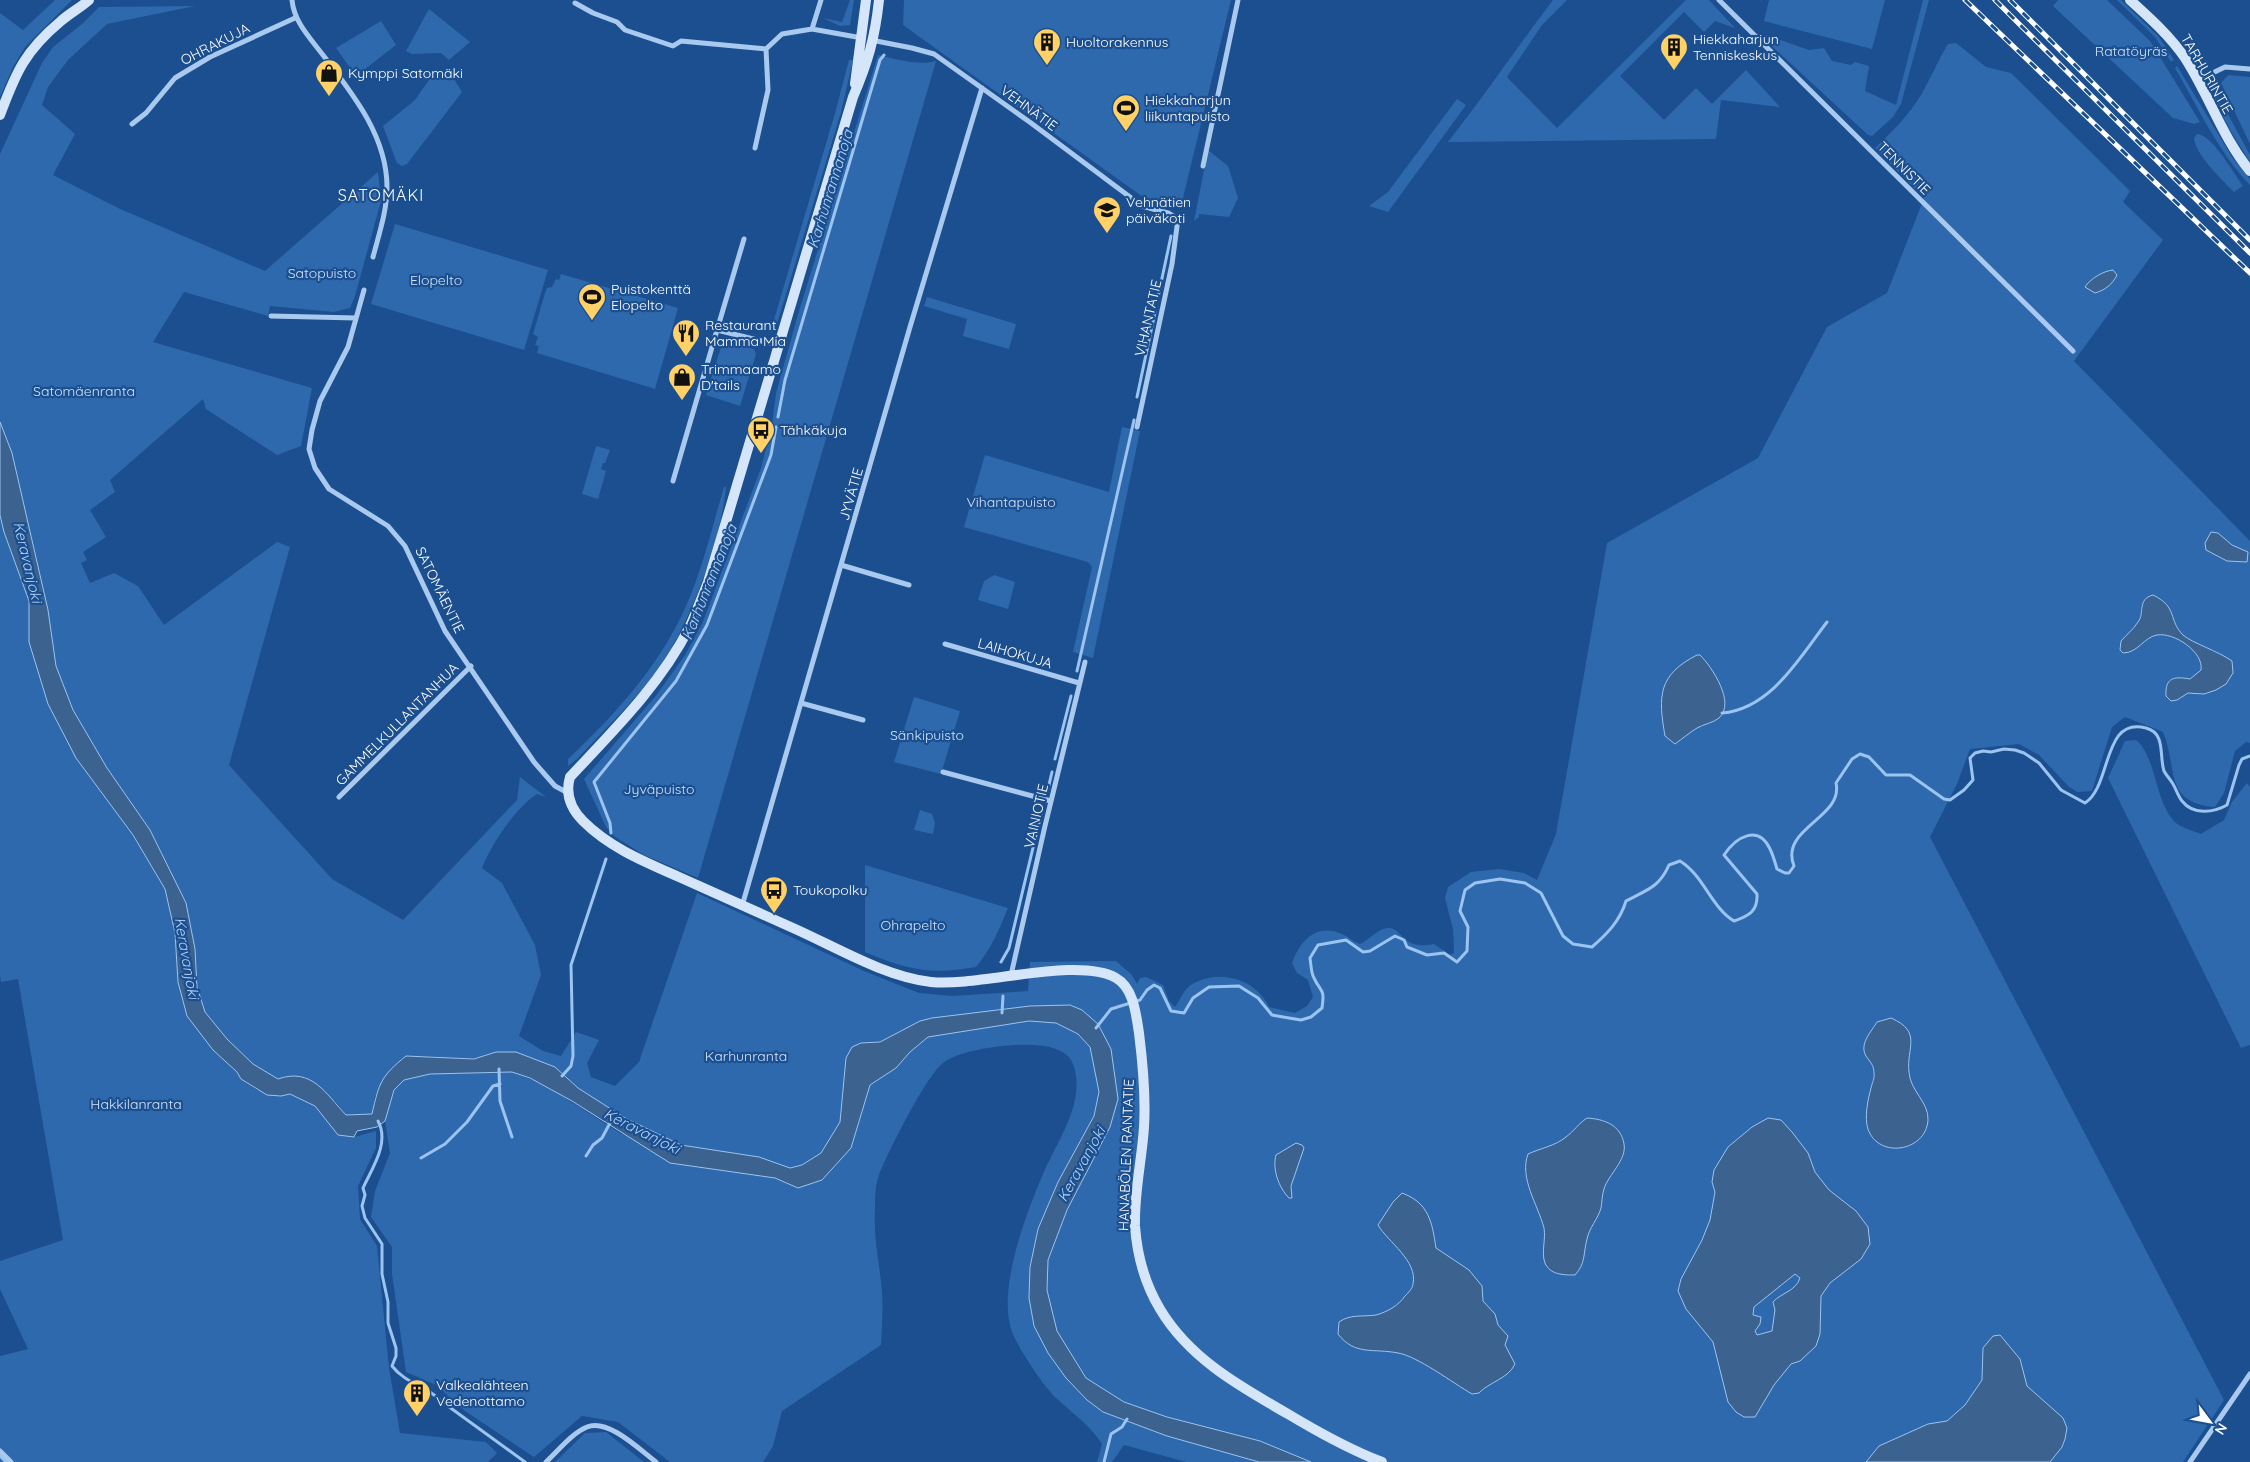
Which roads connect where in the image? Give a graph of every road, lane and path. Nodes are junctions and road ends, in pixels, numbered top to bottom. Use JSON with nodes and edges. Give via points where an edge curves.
{"nodes":[{"id":1,"x":80,"y":0,"type":"edge"},
{"id":2,"x":89,"y":0,"type":"edge"},
{"id":3,"x":292,"y":0,"type":"edge"},
{"id":4,"x":821,"y":0,"type":"edge"},
{"id":5,"x":866,"y":0,"type":"edge"},
{"id":6,"x":879,"y":0,"type":"edge"},
{"id":7,"x":1238,"y":0,"type":"edge"},
{"id":8,"x":1719,"y":0,"type":"edge"},
{"id":9,"x":2130,"y":0,"type":"edge"},
{"id":10,"x":575,"y":4,"type":"dead end"},
{"id":11,"x":295,"y":18,"type":"junction"},
{"id":12,"x":63,"y":19,"type":"junction"},
{"id":13,"x":812,"y":28,"type":"junction"},
{"id":14,"x":862,"y":38,"type":"junction"},
{"id":15,"x":874,"y":41,"type":"junction"},
{"id":16,"x":766,"y":49,"type":"junction"},
{"id":17,"x":2250,"y":69,"type":"edge"},
{"id":18,"x":2198,"y":80,"type":"junction"},
{"id":19,"x":982,"y":88,"type":"junction"},
{"id":20,"x":853,"y":97,"type":"junction"},
{"id":21,"x":0,"y":115,"type":"edge"},
{"id":22,"x":132,"y":124,"type":"dead end"},
{"id":23,"x":755,"y":148,"type":"dead end"},
{"id":24,"x":1203,"y":166,"type":"dead end"},
{"id":25,"x":2250,"y":171,"type":"edge"},
{"id":26,"x":1175,"y":216,"type":"joint"},
{"id":27,"x":744,"y":239,"type":"dead end"},
{"id":28,"x":373,"y":257,"type":"dead end"},
{"id":29,"x":364,"y":290,"type":"dead end"},
{"id":30,"x":270,"y":316,"type":"dead end"},
{"id":31,"x":356,"y":318,"type":"junction"},
{"id":32,"x":717,"y":330,"type":"junction"},
{"id":33,"x":778,"y":345,"type":"junction"},
{"id":34,"x":2073,"y":351,"type":"dead end"},
{"id":35,"x":1137,"y":427,"type":"dead end"},
{"id":36,"x":673,"y":481,"type":"dead end"},
{"id":37,"x":841,"y":565,"type":"junction"},
{"id":38,"x":909,"y":585,"type":"dead end"},
{"id":39,"x":945,"y":644,"type":"dead end"},
{"id":40,"x":1085,"y":662,"type":"dead end"},
{"id":41,"x":471,"y":666,"type":"junction"},
{"id":42,"x":1079,"y":683,"type":"junction"},
{"id":43,"x":801,"y":703,"type":"junction"},
{"id":44,"x":863,"y":720,"type":"dead end"},
{"id":45,"x":943,"y":772,"type":"dead end"},
{"id":46,"x":568,"y":793,"type":"junction"},
{"id":47,"x":339,"y":797,"type":"dead end"},
{"id":48,"x":1050,"y":802,"type":"junction"},
{"id":49,"x":742,"y":906,"type":"junction"},
{"id":50,"x":1011,"y":976,"type":"junction"},
{"id":51,"x":2250,"y":1374,"type":"edge"},
{"id":52,"x":0,"y":1451,"type":"edge"},
{"id":53,"x":11,"y":1462,"type":"edge"},
{"id":54,"x":546,"y":1462,"type":"edge"},
{"id":55,"x":656,"y":1462,"type":"edge"},
{"id":56,"x":1382,"y":1462,"type":"edge"},
{"id":57,"x":2190,"y":1462,"type":"edge"}],
"edges":[{"from":1,"to":12,"type":"street"},
{"from":2,"to":12,"type":"street"},
{"from":3,"to":11,"type":"street"},
{"from":4,"to":13,"type":"street"},
{"from":5,"to":14,"type":"street"},
{"from":6,"to":15,"type":"street"},
{"from":7,"to":24,"type":"street"},
{"from":8,"to":34,"type":"street","name":"TENNISTIE"},
{"from":9,"to":18,"type":"street","name":"TARHURINTIE","via":[[2170,37]]},
{"from":10,"to":16,"type":"street","via":[[617,22],[625,30],[673,46],[681,41]]},
{"from":11,"to":22,"type":"street","name":"OHRAKUJA","via":[[210,57],[175,78],[146,113]]},
{"from":11,"to":28,"type":"street","via":[[358,103],[381,151],[387,186],[383,223]]},
{"from":12,"to":21,"type":"street","via":[[26,55]]},
{"from":13,"to":14,"type":"street","name":"VEHNÄTIE"},
{"from":13,"to":16,"type":"street","via":[[782,34]]},
{"from":14,"to":15,"type":"street","name":"VEHNÄTIE"},
{"from":14,"to":20,"type":"street"},
{"from":15,"to":19,"type":"street","name":"VEHNÄTIE","via":[[934,54]]},
{"from":15,"to":20,"type":"street"},
{"from":16,"to":23,"type":"street","via":[[768,90]]},
{"from":17,"to":18,"type":"street","via":[[2225,67]]},
{"from":18,"to":25,"type":"street","name":"TARHURINTIE"},
{"from":19,"to":26,"type":"street","name":"VEHNÄTIE","via":[[1142,206]]},
{"from":19,"to":37,"type":"street","name":"JYVÄTIE"},
{"from":20,"to":33,"type":"street"},
{"from":26,"to":35,"type":"street","name":"VIHANTATIE","via":[[1179,224]]},
{"from":27,"to":32,"type":"street"},
{"from":29,"to":31,"type":"street","name":"SATOMÄENTIE"},
{"from":30,"to":31,"type":"street"},
{"from":31,"to":41,"type":"street","name":"SATOMÄENTIE","via":[[341,362],[320,401],[312,430],[310,457],[329,489],[388,526],[406,546],[445,631]]},
{"from":32,"to":33,"type":"street"},
{"from":32,"to":36,"type":"street"},
{"from":33,"to":46,"type":"street","via":[[708,582],[689,628],[645,695],[570,777]]},
{"from":37,"to":38,"type":"street"},
{"from":37,"to":43,"type":"street","name":"JYVÄTIE"},
{"from":39,"to":42,"type":"street","name":"LAIHOKUJA"},
{"from":40,"to":42,"type":"street","name":"VAINIOTIE"},
{"from":41,"to":46,"type":"street","name":"SATOMÄENTIE","via":[[534,762],[555,786]]},
{"from":41,"to":47,"type":"street","name":"GAMMELKULLANTANHUA"},
{"from":42,"to":48,"type":"street","name":"VAINIOTIE"},
{"from":43,"to":44,"type":"street"},
{"from":43,"to":49,"type":"street","name":"JYVÄTIE"},
{"from":45,"to":48,"type":"street"},
{"from":46,"to":49,"type":"street","name":"HANABÖLEN RANTATIE","via":[[569,804],[584,822],[622,851]]},
{"from":48,"to":50,"type":"street","name":"VAINIOTIE"},
{"from":49,"to":50,"type":"street","name":"HANABÖLEN RANTATIE","via":[[914,980],[969,982]]},
{"from":50,"to":56,"type":"street","name":"HANABÖLEN RANTATIE","via":[[1094,971],[1116,977],[1125,986],[1136,1015],[1145,1098],[1135,1222],[1137,1245],[1142,1267],[1159,1307],[1188,1346],[1226,1377],[1320,1433]]},
{"from":51,"to":57,"type":"street"},
{"from":52,"to":53,"type":"street"},
{"from":54,"to":55,"type":"street","via":[[588,1426],[615,1431]]}]}
